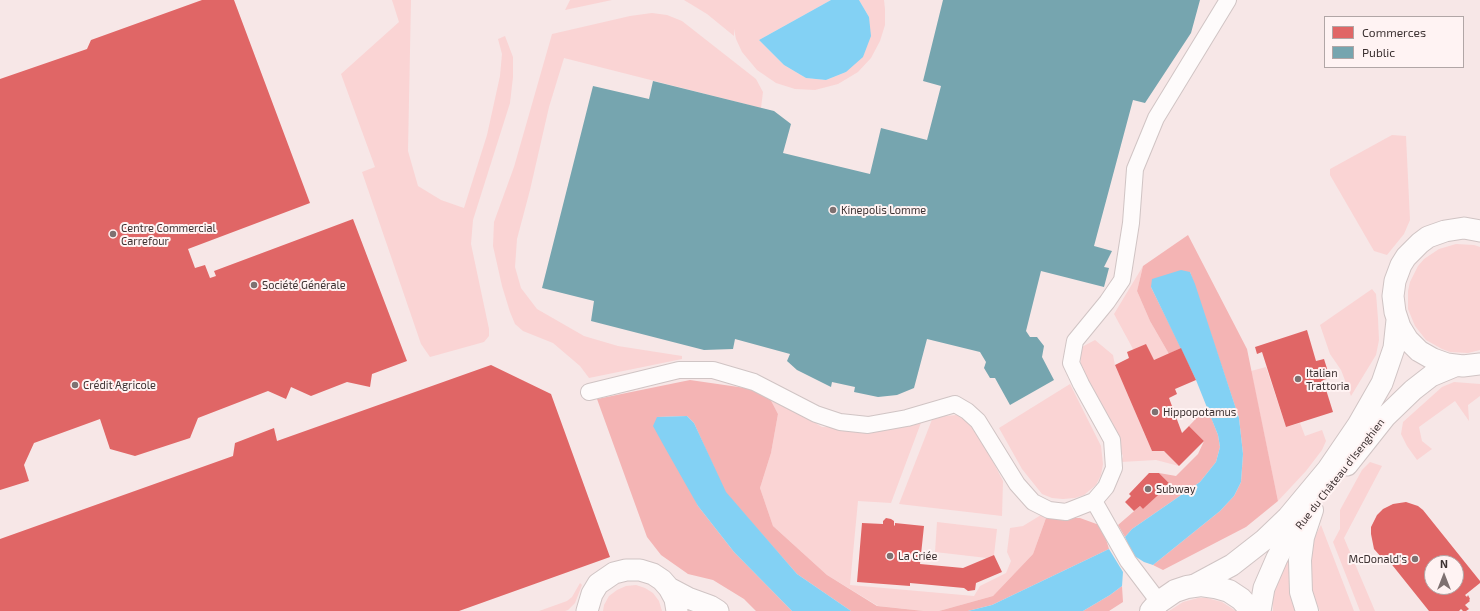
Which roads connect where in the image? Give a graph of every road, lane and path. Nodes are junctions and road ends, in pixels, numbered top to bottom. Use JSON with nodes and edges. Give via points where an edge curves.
{"nodes":[{"id":1,"x":1228,"y":0,"type":"edge"},
{"id":2,"x":1480,"y":231,"type":"edge"},
{"id":3,"x":1397,"y":320,"type":"junction"},
{"id":4,"x":1480,"y":364,"type":"edge"},
{"id":5,"x":1455,"y":366,"type":"junction"},
{"id":6,"x":589,"y":392,"type":"dead end"},
{"id":7,"x":1094,"y":501,"type":"junction"},
{"id":8,"x":1312,"y":510,"type":"junction"},
{"id":9,"x":1193,"y":586,"type":"junction"},
{"id":10,"x":669,"y":588,"type":"junction"},
{"id":11,"x":1155,"y":607,"type":"edge"},
{"id":12,"x":587,"y":611,"type":"edge"},
{"id":13,"x":677,"y":611,"type":"edge"},
{"id":14,"x":718,"y":611,"type":"edge"},
{"id":15,"x":1252,"y":611,"type":"edge"},
{"id":16,"x":1260,"y":611,"type":"edge"},
{"id":17,"x":1307,"y":611,"type":"edge"}],
"edges":[{"from":1,"to":7,"type":"street","via":[[1156,118],[1135,169],[1131,223],[1122,280],[1074,341],[1071,363],[1112,440],[1114,468],[1106,487]]},
{"from":2,"to":3,"type":"street","via":[[1464,228],[1445,230],[1413,249],[1401,265],[1395,281],[1394,304]]},
{"from":3,"to":5,"type":"street","via":[[1408,340],[1419,351],[1440,362]]},
{"from":3,"to":9,"type":"street","name":"Rue du Château d'Isenghien","via":[[1394,348],[1382,383],[1358,425],[1328,469],[1288,517],[1264,540],[1232,565]]},
{"from":4,"to":5,"type":"street"},
{"from":5,"to":8,"type":"street","name":"Rue du Château d'Isenghien","via":[[1431,376],[1398,403]]},
{"from":6,"to":7,"type":"street","via":[[679,370],[713,370],[754,382],[816,414],[840,422],[868,425],[907,418],[955,404],[978,421],[1017,484],[1033,502],[1048,510],[1066,512]]},
{"from":7,"to":11,"type":"street"},
{"from":8,"to":16,"type":"street","name":"Rue du Château d'Isenghien","via":[[1277,558],[1264,588]]},
{"from":8,"to":17,"type":"street","via":[[1304,537],[1300,565],[1301,592]]},
{"from":9,"to":11,"type":"street","name":"Rue du Château d'Isenghien","via":[[1175,591]]},
{"from":9,"to":15,"type":"street","name":"Rue du Château d'Isenghien","via":[[1215,586],[1229,591]]},
{"from":10,"to":12,"type":"street","via":[[662,580],[640,570],[614,573],[598,584]]},
{"from":10,"to":13,"type":"street","via":[[675,599]]},
{"from":10,"to":14,"type":"street"}]}
